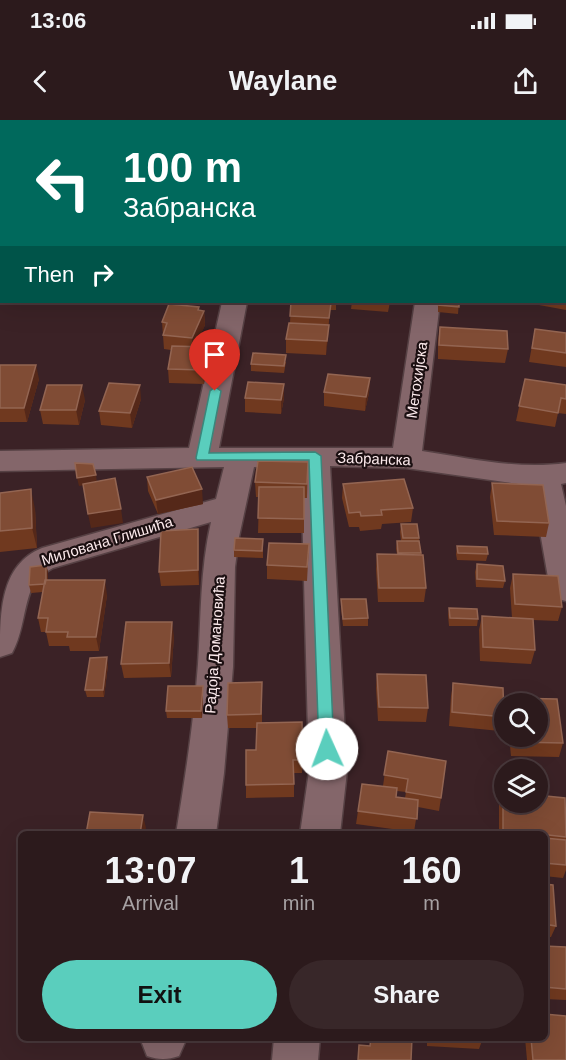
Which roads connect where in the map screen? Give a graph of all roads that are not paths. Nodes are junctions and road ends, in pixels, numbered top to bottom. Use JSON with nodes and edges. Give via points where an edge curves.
{"nodes":[{"id":1,"x":234,"y":303,"type":"edge"},
{"id":2,"x":428,"y":303,"type":"edge"},
{"id":3,"x":315,"y":456,"type":"junction"},
{"id":4,"x":241,"y":457,"type":"junction"},
{"id":5,"x":202,"y":458,"type":"junction"},
{"id":6,"x":406,"y":458,"type":"junction"},
{"id":7,"x":0,"y":461,"type":"edge"},
{"id":8,"x":555,"y":474,"type":"edge"},
{"id":9,"x":232,"y":505,"type":"junction"},
{"id":10,"x":566,"y":589,"type":"edge"},
{"id":11,"x":0,"y":644,"type":"edge"},
{"id":12,"x":196,"y":831,"type":"edge"},
{"id":13,"x":320,"y":831,"type":"edge"},
{"id":14,"x":297,"y":1041,"type":"edge"},
{"id":15,"x":295,"y":1060,"type":"edge"}],
"edges":[{"from":1,"to":5,"type":"street"},
{"from":2,"to":6,"type":"street","name":"Метохијска"},
{"from":3,"to":4,"type":"street","name":"Забранска"},
{"from":3,"to":6,"type":"street","name":"Забранска"},
{"from":3,"to":13,"type":"street","via":[[328,771]]},
{"from":4,"to":5,"type":"street","name":"Забранска"},
{"from":4,"to":9,"type":"street","name":"Радоја Домановића"},
{"from":5,"to":7,"type":"street","name":"Забранска"},
{"from":6,"to":8,"type":"street","name":"Забранска","via":[[482,471]]},
{"from":8,"to":10,"type":"street"},
{"from":9,"to":11,"type":"street","name":"Милована Глишића","via":[[30,566],[19,579]]},
{"from":9,"to":12,"type":"street","name":"Радоја Домановића","via":[[219,567],[215,667]]},
{"from":14,"to":15,"type":"street"}]}
